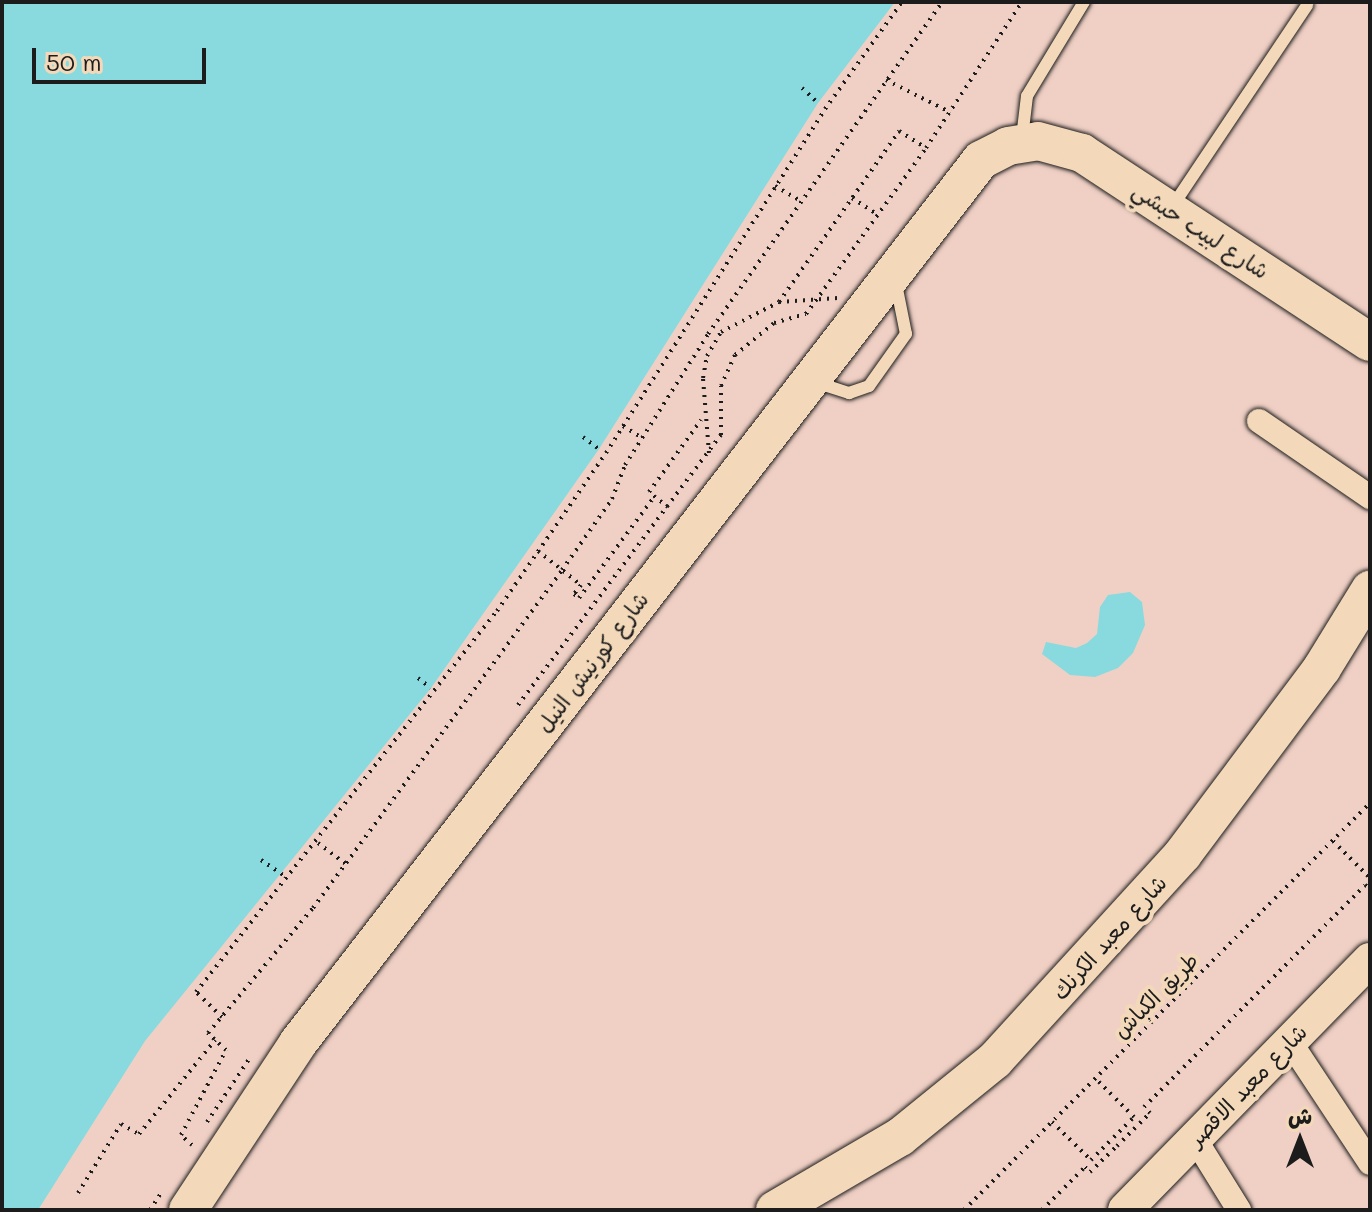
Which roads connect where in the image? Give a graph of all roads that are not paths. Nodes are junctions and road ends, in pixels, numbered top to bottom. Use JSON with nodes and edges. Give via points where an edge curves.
{"nodes":[{"id":1,"x":1084,"y":2,"type":"edge"},
{"id":2,"x":1307,"y":5,"type":"dead end"},
{"id":3,"x":1023,"y":142,"type":"junction"},
{"id":4,"x":1170,"y":209,"type":"junction"},
{"id":5,"x":892,"y":273,"type":"junction"},
{"id":6,"x":1370,"y":342,"type":"edge"},
{"id":7,"x":809,"y":380,"type":"junction"},
{"id":8,"x":1259,"y":421,"type":"dead end"},
{"id":9,"x":1370,"y":497,"type":"edge"},
{"id":10,"x":1370,"y":590,"type":"edge"},
{"id":11,"x":1370,"y":960,"type":"edge"},
{"id":12,"x":1290,"y":1042,"type":"junction"},
{"id":13,"x":1195,"y":1139,"type":"junction"},
{"id":14,"x":1370,"y":1163,"type":"edge"},
{"id":15,"x":188,"y":1210,"type":"edge"},
{"id":16,"x":775,"y":1210,"type":"edge"},
{"id":17,"x":1125,"y":1210,"type":"edge"},
{"id":18,"x":1239,"y":1210,"type":"edge"}],
"edges":[{"from":1,"to":3,"type":"lane","via":[[1027,96]]},
{"from":2,"to":4,"type":"lane"},
{"from":3,"to":4,"type":"main road","name":"شارع لبيب حبشي","via":[[1053,142],[1082,153]]},
{"from":3,"to":5,"type":"main road","name":"شارع كورنيش النيل","via":[[994,152],[969,170]]},
{"from":4,"to":6,"type":"main road","name":"شارع لبيب حبشي"},
{"from":5,"to":7,"type":"main road","name":"شارع كورنيش النيل"},
{"from":5,"to":7,"type":"lane","via":[[906,334],[869,386],[849,393]]},
{"from":7,"to":15,"type":"main road","name":"شارع كورنيش النيل","via":[[298,1043]]},
{"from":8,"to":9,"type":"street"},
{"from":10,"to":16,"type":"main road","name":"شارع معبد الكرنك","via":[[1322,668],[1183,854],[995,1060],[911,1129]]},
{"from":11,"to":12,"type":"main road","name":"شارع معبد الاقصر"},
{"from":12,"to":13,"type":"main road","name":"شارع معبد الاقصر"},
{"from":12,"to":14,"type":"street"},
{"from":13,"to":17,"type":"main road","name":"شارع معبد الاقصر"},
{"from":13,"to":18,"type":"street"}]}
